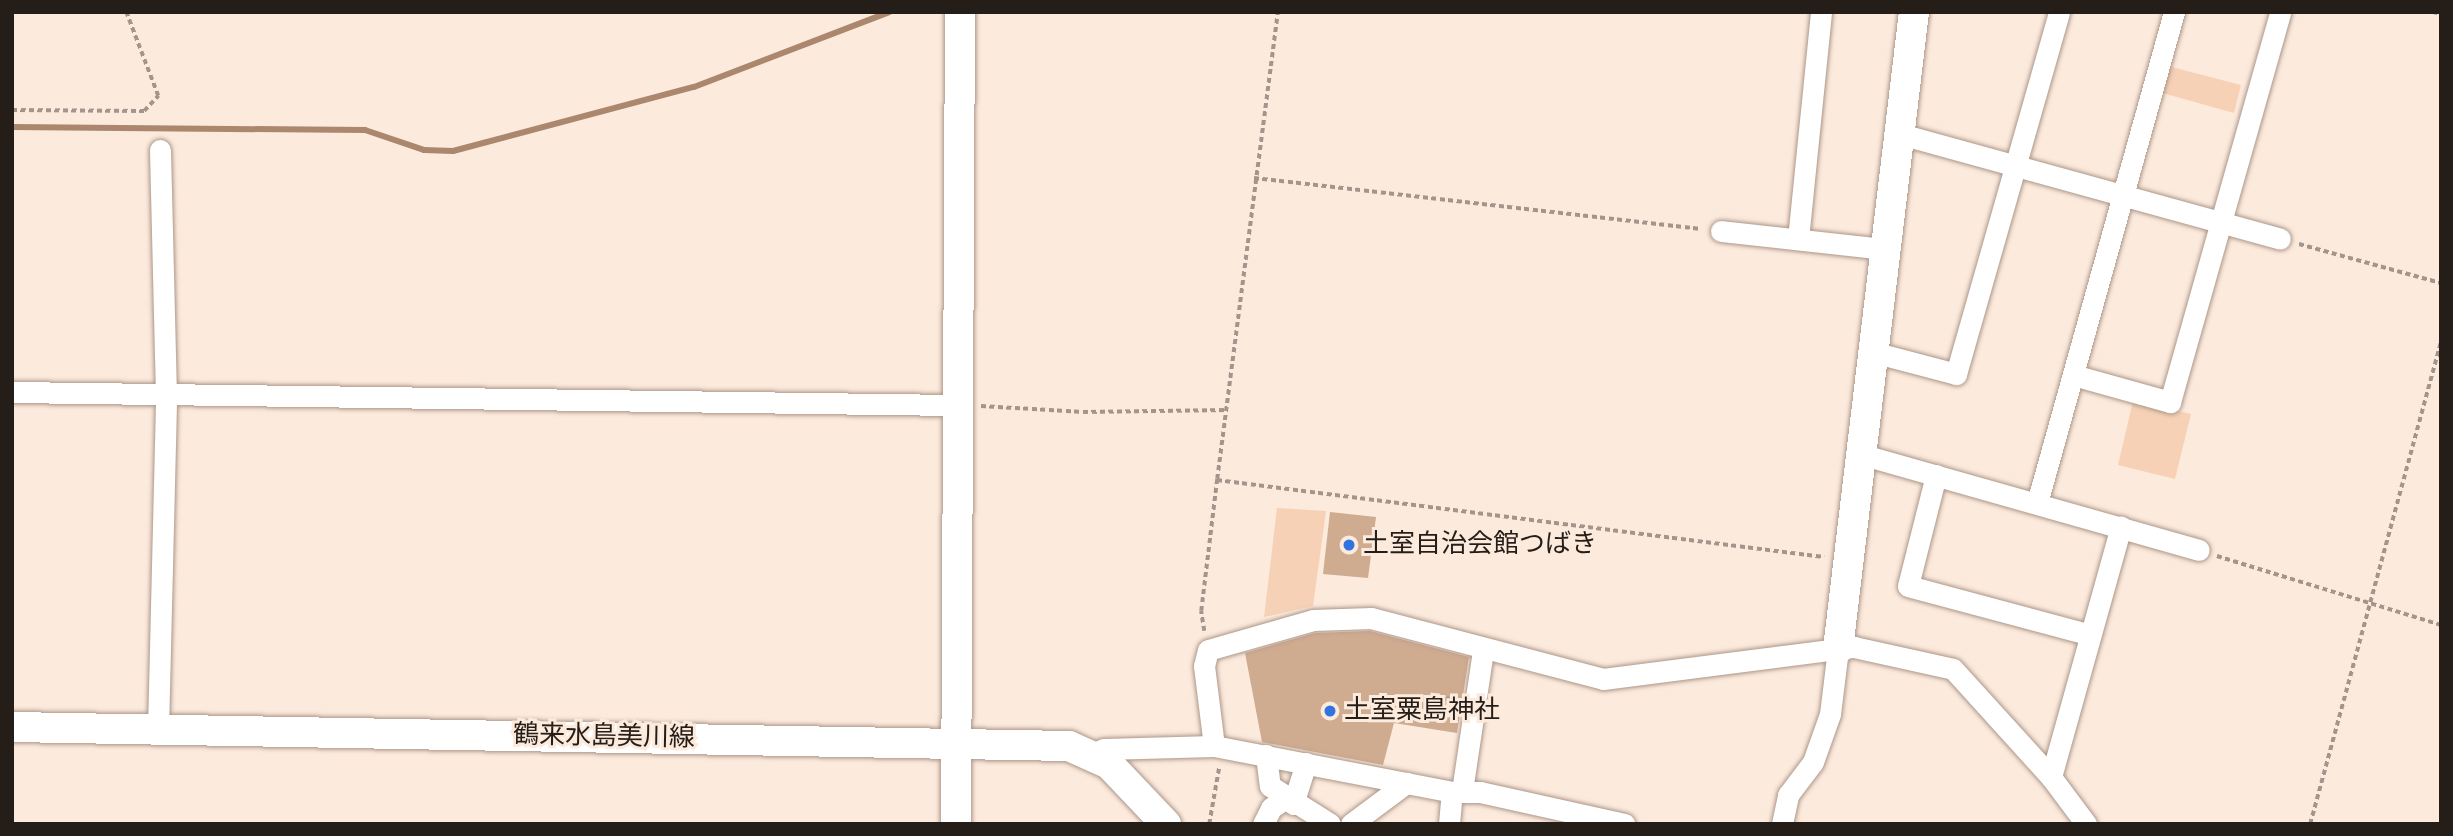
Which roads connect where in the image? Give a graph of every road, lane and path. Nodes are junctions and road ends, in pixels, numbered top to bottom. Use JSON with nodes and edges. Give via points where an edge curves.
{"nodes":[{"id":1,"x":125,"y":12,"type":"edge"},
{"id":2,"x":960,"y":12,"type":"edge"},
{"id":3,"x":1278,"y":12,"type":"edge"},
{"id":4,"x":1821,"y":12,"type":"edge"},
{"id":5,"x":1914,"y":12,"type":"edge"},
{"id":6,"x":2059,"y":12,"type":"edge"},
{"id":7,"x":2174,"y":12,"type":"edge"},
{"id":8,"x":2280,"y":12,"type":"edge"},
{"id":9,"x":2433,"y":12,"type":"edge"},
{"id":10,"x":2441,"y":14,"type":"edge"},
{"id":11,"x":12,"y":110,"type":"edge"},
{"id":12,"x":1900,"y":134,"type":"junction"},
{"id":13,"x":160,"y":150,"type":"dead end"},
{"id":14,"x":2017,"y":163,"type":"junction"},
{"id":15,"x":1254,"y":178,"type":"junction"},
{"id":16,"x":2123,"y":192,"type":"junction"},
{"id":17,"x":2220,"y":224,"type":"junction"},
{"id":18,"x":1721,"y":231,"type":"joint"},
{"id":19,"x":1798,"y":239,"type":"junction"},
{"id":20,"x":2280,"y":239,"type":"joint"},
{"id":21,"x":1884,"y":249,"type":"junction"},
{"id":22,"x":2441,"y":284,"type":"edge"},
{"id":23,"x":2441,"y":341,"type":"edge"},
{"id":24,"x":1873,"y":352,"type":"junction"},
{"id":25,"x":2073,"y":375,"type":"junction"},
{"id":26,"x":12,"y":393,"type":"edge"},
{"id":27,"x":166,"y":396,"type":"junction"},
{"id":28,"x":959,"y":405,"type":"junction"},
{"id":29,"x":1228,"y":410,"type":"junction"},
{"id":30,"x":1860,"y":454,"type":"junction"},
{"id":31,"x":1936,"y":475,"type":"junction"},
{"id":32,"x":1217,"y":480,"type":"junction"},
{"id":33,"x":2037,"y":503,"type":"junction"},
{"id":34,"x":2120,"y":527,"type":"junction"},
{"id":35,"x":2199,"y":550,"type":"joint"},
{"id":36,"x":1847,"y":559,"type":"junction"},
{"id":37,"x":2369,"y":606,"type":"junction"},
{"id":38,"x":2441,"y":625,"type":"edge"},
{"id":39,"x":2091,"y":635,"type":"junction"},
{"id":40,"x":1838,"y":649,"type":"junction"},
{"id":41,"x":1208,"y":650,"type":"junction"},
{"id":42,"x":1483,"y":650,"type":"junction"},
{"id":43,"x":1369,"y":697,"type":"dead end"},
{"id":44,"x":1476,"y":700,"type":"junction"},
{"id":45,"x":12,"y":727,"type":"edge"},
{"id":46,"x":158,"y":730,"type":"junction"},
{"id":47,"x":957,"y":742,"type":"junction"},
{"id":48,"x":1218,"y":747,"type":"junction"},
{"id":49,"x":1092,"y":754,"type":"junction"},
{"id":50,"x":1266,"y":755,"type":"junction"},
{"id":51,"x":1307,"y":763,"type":"junction"},
{"id":52,"x":2051,"y":776,"type":"junction"},
{"id":53,"x":1406,"y":783,"type":"junction"},
{"id":54,"x":1457,"y":792,"type":"junction"},
{"id":55,"x":1290,"y":801,"type":"junction"},
{"id":56,"x":1620,"y":823,"type":"edge"},
{"id":57,"x":956,"y":824,"type":"edge"},
{"id":58,"x":1166,"y":824,"type":"edge"},
{"id":59,"x":1209,"y":824,"type":"edge"},
{"id":60,"x":1263,"y":824,"type":"edge"},
{"id":61,"x":1330,"y":824,"type":"edge"},
{"id":62,"x":1350,"y":824,"type":"edge"},
{"id":63,"x":1449,"y":824,"type":"edge"},
{"id":64,"x":1782,"y":824,"type":"edge"},
{"id":65,"x":2086,"y":824,"type":"edge"},
{"id":66,"x":2310,"y":824,"type":"edge"}],
"edges":[{"from":1,"to":11,"type":"path","via":[[158,96],[144,111]]},
{"from":2,"to":28,"type":"street"},
{"from":3,"to":15,"type":"path"},
{"from":4,"to":19,"type":"street"},
{"from":5,"to":12,"type":"street"},
{"from":6,"to":14,"type":"street"},
{"from":7,"to":16,"type":"street"},
{"from":8,"to":17,"type":"street"},
{"from":9,"to":10,"type":"path"},
{"from":12,"to":14,"type":"street"},
{"from":12,"to":21,"type":"street"},
{"from":13,"to":27,"type":"street"},
{"from":14,"to":16,"type":"street"},
{"from":14,"to":24,"type":"street","via":[[1956,374]]},
{"from":15,"to":18,"type":"path"},
{"from":15,"to":29,"type":"path"},
{"from":16,"to":17,"type":"street"},
{"from":16,"to":25,"type":"street"},
{"from":17,"to":20,"type":"street"},
{"from":17,"to":25,"type":"street","via":[[2170,402]]},
{"from":18,"to":19,"type":"street"},
{"from":19,"to":21,"type":"street"},
{"from":20,"to":22,"type":"path"},
{"from":21,"to":24,"type":"street"},
{"from":23,"to":37,"type":"path"},
{"from":24,"to":30,"type":"street"},
{"from":25,"to":33,"type":"street"},
{"from":26,"to":27,"type":"street"},
{"from":27,"to":28,"type":"street"},
{"from":27,"to":46,"type":"street"},
{"from":28,"to":29,"type":"path","via":[[1083,412]]},
{"from":28,"to":47,"type":"street"},
{"from":29,"to":32,"type":"path"},
{"from":30,"to":31,"type":"street"},
{"from":30,"to":36,"type":"street"},
{"from":31,"to":33,"type":"street"},
{"from":31,"to":39,"type":"street","via":[[1908,586]]},
{"from":32,"to":36,"type":"path"},
{"from":32,"to":41,"type":"path","via":[[1201,611]]},
{"from":33,"to":34,"type":"street"},
{"from":34,"to":35,"type":"street"},
{"from":34,"to":39,"type":"street"},
{"from":35,"to":37,"type":"path"},
{"from":36,"to":40,"type":"street"},
{"from":37,"to":38,"type":"path"},
{"from":37,"to":66,"type":"path"},
{"from":39,"to":52,"type":"street"},
{"from":40,"to":42,"type":"street","via":[[1603,679]]},
{"from":40,"to":52,"type":"street","via":[[1854,647],[1953,669]]},
{"from":40,"to":64,"type":"street","via":[[1830,714],[1813,762],[1788,795]]},
{"from":41,"to":42,"type":"street","via":[[1313,620],[1371,618]]},
{"from":41,"to":48,"type":"street","via":[[1204,666]]},
{"from":42,"to":44,"type":"street"},
{"from":43,"to":44,"type":"path"},
{"from":44,"to":54,"type":"street"},
{"from":45,"to":46,"type":"street","name":"鶴来水島美川線"},
{"from":46,"to":47,"type":"street","name":"鶴来水島美川線"},
{"from":47,"to":49,"type":"street","name":"鶴来水島美川線","via":[[1069,746]]},
{"from":47,"to":57,"type":"street"},
{"from":48,"to":49,"type":"street","via":[[1104,749]]},
{"from":48,"to":50,"type":"street"},
{"from":48,"to":59,"type":"path"},
{"from":49,"to":58,"type":"street","name":"鶴来水島美川線"},
{"from":50,"to":51,"type":"street"},
{"from":50,"to":55,"type":"street","via":[[1270,786]]},
{"from":51,"to":53,"type":"street"},
{"from":51,"to":55,"type":"street"},
{"from":52,"to":65,"type":"street"},
{"from":53,"to":54,"type":"street"},
{"from":53,"to":62,"type":"street"},
{"from":54,"to":56,"type":"street"},
{"from":54,"to":63,"type":"street"},
{"from":55,"to":60,"type":"street","via":[[1271,808]]},
{"from":55,"to":61,"type":"street"}]}
